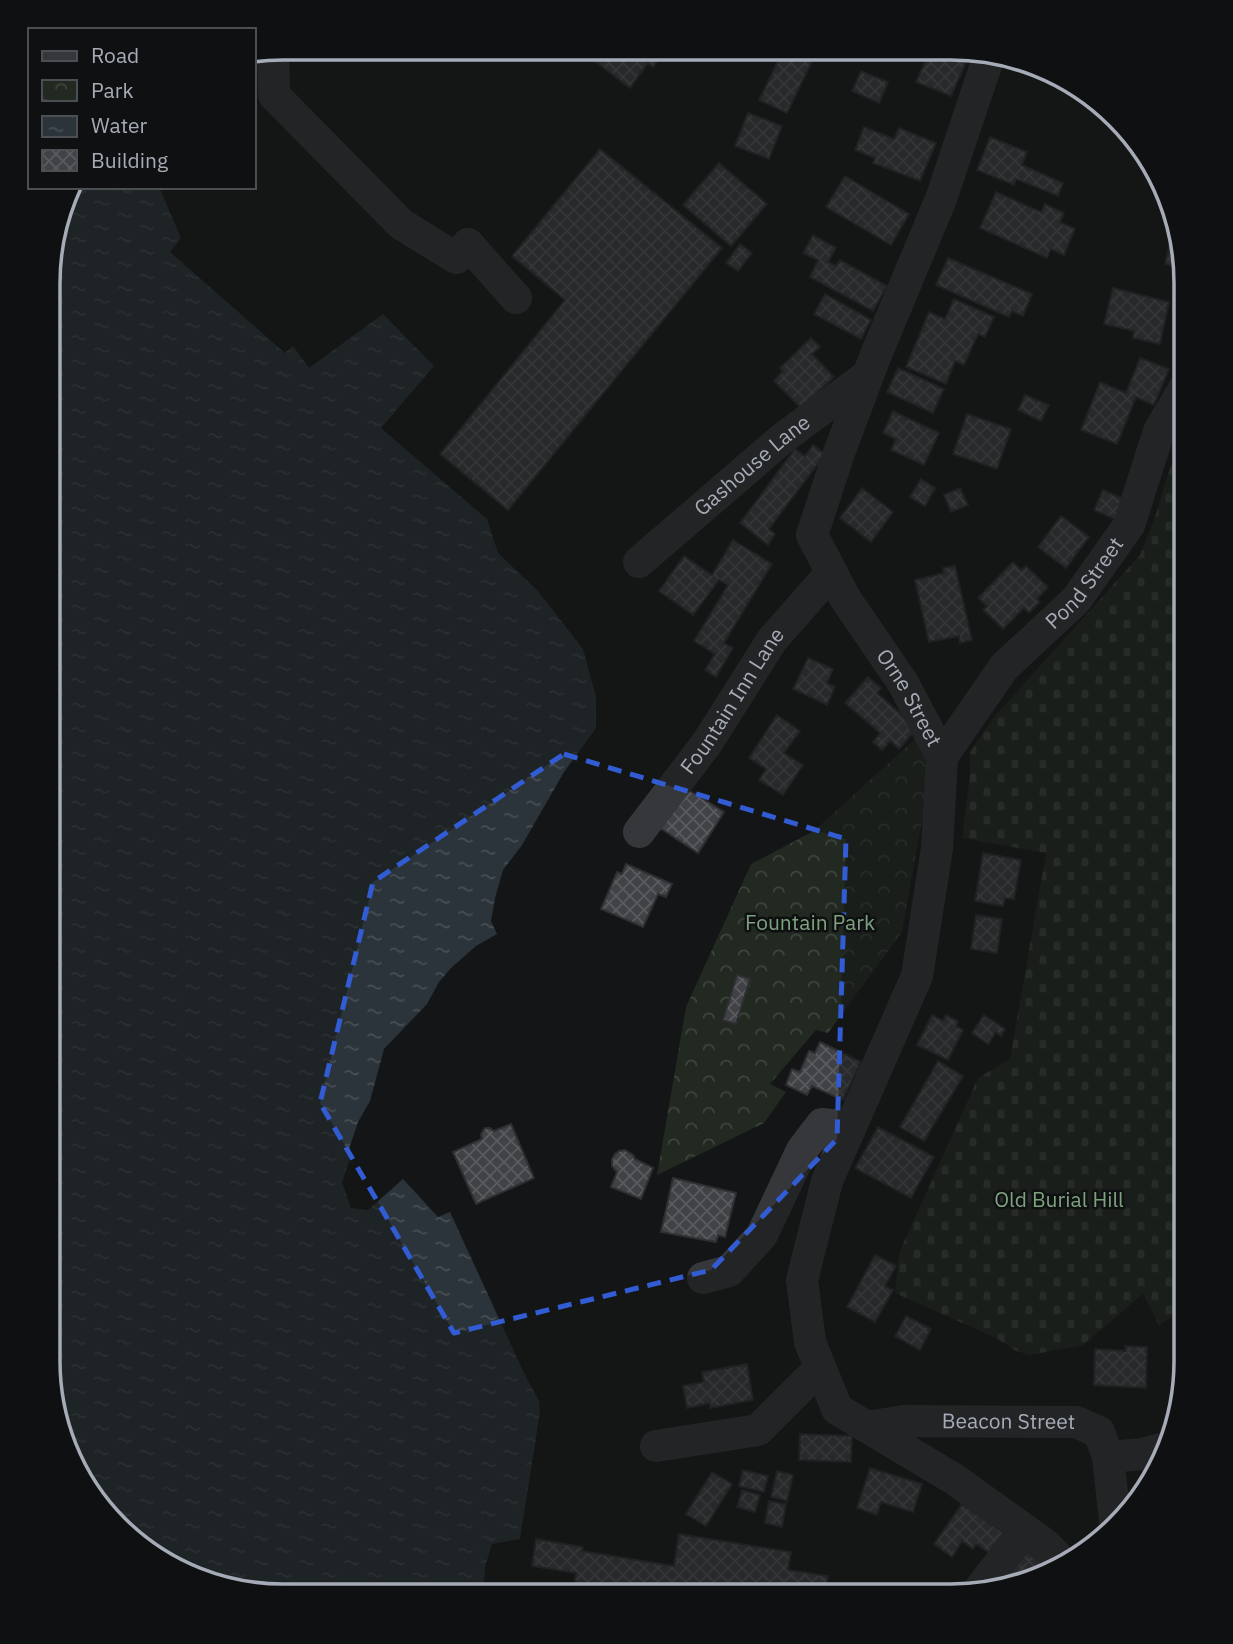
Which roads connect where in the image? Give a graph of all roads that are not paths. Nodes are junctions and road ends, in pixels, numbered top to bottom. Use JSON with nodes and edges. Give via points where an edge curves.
{"nodes":[{"id":1,"x":273,"y":60,"type":"edge"},
{"id":2,"x":987,"y":62,"type":"edge"},
{"id":3,"x":516,"y":299,"type":"dead end"},
{"id":4,"x":868,"y":375,"type":"junction"},
{"id":5,"x":1174,"y":407,"type":"edge"},
{"id":6,"x":639,"y":562,"type":"dead end"},
{"id":7,"x":831,"y":573,"type":"junction"},
{"id":8,"x":942,"y":757,"type":"junction"},
{"id":9,"x":639,"y":832,"type":"dead end"},
{"id":10,"x":850,"y":1127,"type":"junction"},
{"id":11,"x":703,"y":1278,"type":"dead end"},
{"id":12,"x":820,"y":1368,"type":"junction"},
{"id":13,"x":867,"y":1427,"type":"junction"},
{"id":14,"x":656,"y":1446,"type":"dead end"},
{"id":15,"x":1155,"y":1451,"type":"edge"},
{"id":16,"x":1108,"y":1457,"type":"junction"},
{"id":17,"x":1114,"y":1513,"type":"edge"},
{"id":18,"x":1025,"y":1530,"type":"junction"},
{"id":19,"x":1057,"y":1557,"type":"edge"},
{"id":20,"x":985,"y":1582,"type":"edge"}],
"edges":[{"from":1,"to":3,"type":"street","via":[[274,95],[401,224],[456,258],[468,244]]},
{"from":2,"to":4,"type":"street","name":"Orne Street","via":[[941,199]]},
{"from":4,"to":6,"type":"street","name":"Gashouse Lane","via":[[783,438]]},
{"from":4,"to":7,"type":"street","name":"Orne Street","via":[[812,535]]},
{"from":5,"to":8,"type":"street","name":"Pond Street","via":[[1160,432],[1129,525],[1076,600],[1004,667]]},
{"from":7,"to":8,"type":"street","name":"Orne Street","via":[[903,683]]},
{"from":7,"to":9,"type":"street","name":"Fountain Inn Lane","via":[[772,640],[706,743]]},
{"from":8,"to":10,"type":"street","name":"Orne Street","via":[[937,848],[917,976]]},
{"from":10,"to":11,"type":"street","via":[[822,1125],[802,1150],[762,1235],[729,1271]]},
{"from":10,"to":12,"type":"street","name":"Orne Street","via":[[828,1181],[802,1280],[810,1342]]},
{"from":12,"to":13,"type":"street","via":[[838,1409]]},
{"from":12,"to":14,"type":"street","via":[[758,1430]]},
{"from":13,"to":16,"type":"street","name":"Beacon Street","via":[[904,1421],[1076,1422],[1099,1432]]},
{"from":13,"to":18,"type":"street","via":[[954,1479]]},
{"from":15,"to":16,"type":"street"},
{"from":16,"to":17,"type":"street","name":"Beacon Street"},
{"from":18,"to":19,"type":"street"},
{"from":18,"to":20,"type":"street"}]}
